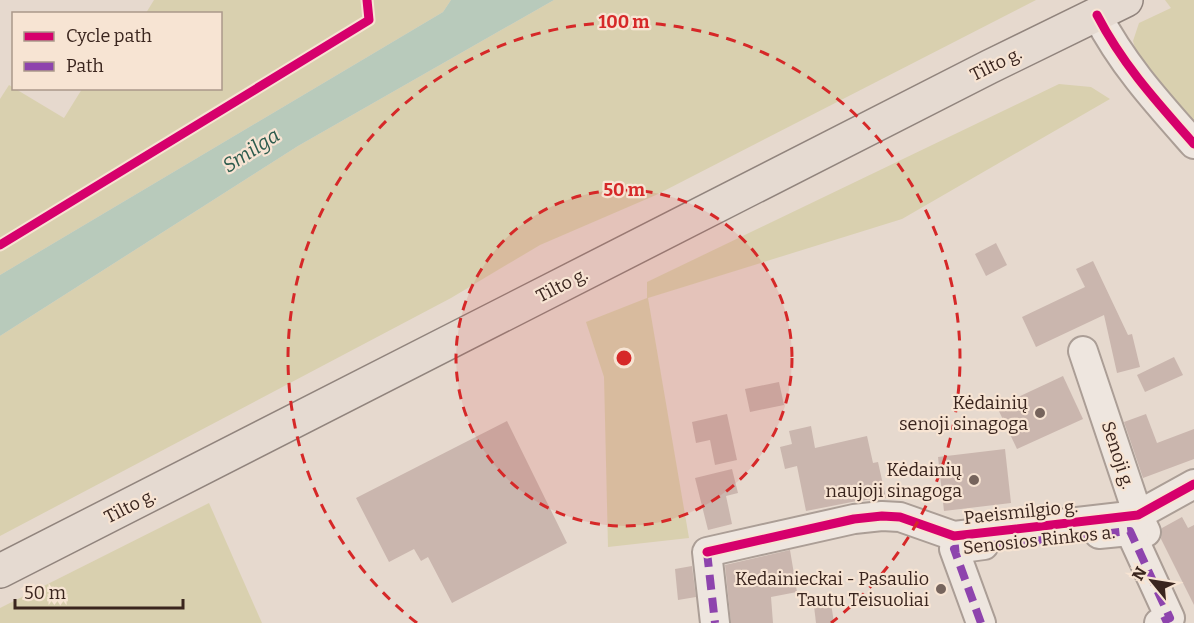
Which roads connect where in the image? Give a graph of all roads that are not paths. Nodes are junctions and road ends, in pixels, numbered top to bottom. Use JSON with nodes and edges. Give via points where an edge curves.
{"nodes":[{"id":1,"x":1126,"y":0,"type":"edge"},
{"id":2,"x":1097,"y":15,"type":"junction"},
{"id":3,"x":1194,"y":144,"type":"edge"},
{"id":4,"x":1083,"y":351,"type":"dead end"},
{"id":5,"x":1194,"y":484,"type":"edge"},
{"id":6,"x":1138,"y":515,"type":"junction"},
{"id":7,"x":0,"y":571,"type":"edge"},
{"id":8,"x":715,"y":623,"type":"edge"},
{"id":9,"x":981,"y":623,"type":"edge"},
{"id":10,"x":1159,"y":623,"type":"edge"},
{"id":11,"x":1189,"y":623,"type":"edge"}],
"edges":[{"from":1,"to":2,"type":"main road","name":"Tilto g."},
{"from":2,"to":3,"type":"street","via":[[1139,82]]},
{"from":2,"to":7,"type":"main road","name":"Tilto g."},
{"from":4,"to":6,"type":"street","name":"Senoji g."},
{"from":5,"to":6,"type":"street","name":"Paeismilgio g."},
{"from":6,"to":8,"type":"street","name":"Paeismilgio g.","via":[[954,536],[900,517],[882,516],[707,552]]},
{"from":6,"to":11,"type":"street","name":"Senoji g."},
{"from":9,"to":10,"type":"street","name":"Senosios Rinkos a.","via":[[954,549],[1130,531],[1170,618]]}]}
